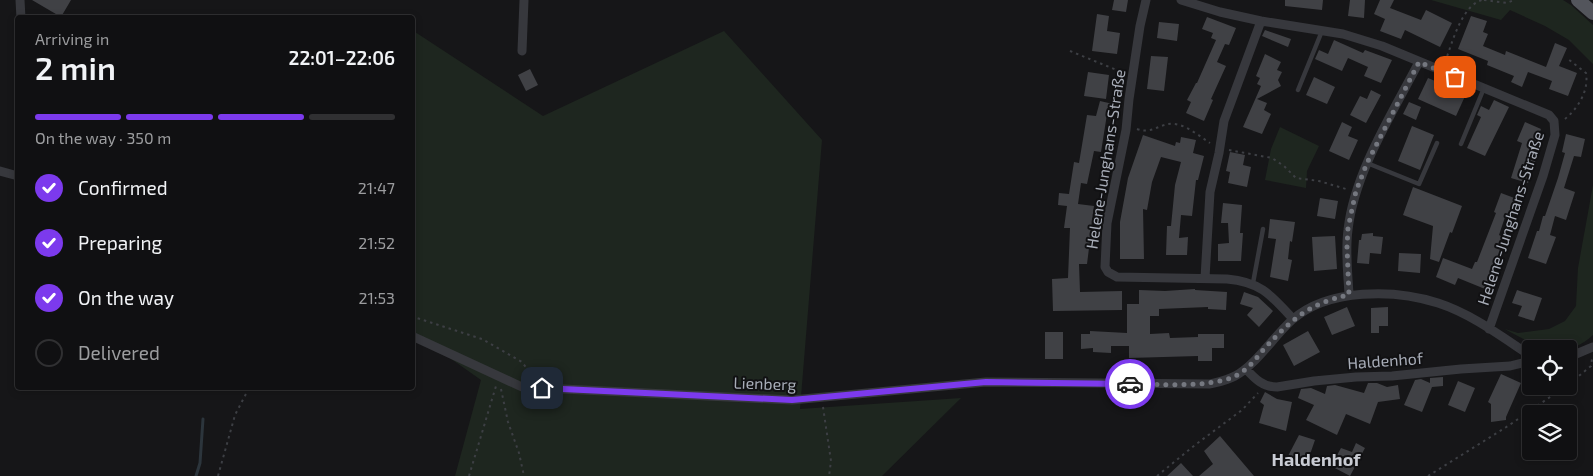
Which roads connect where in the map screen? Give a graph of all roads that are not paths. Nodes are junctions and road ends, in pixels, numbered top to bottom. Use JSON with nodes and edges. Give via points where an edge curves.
{"nodes":[{"id":1,"x":20,"y":0,"type":"edge"},
{"id":2,"x":524,"y":0,"type":"edge"},
{"id":3,"x":1146,"y":0,"type":"edge"},
{"id":4,"x":1181,"y":0,"type":"edge"},
{"id":5,"x":1578,"y":0,"type":"edge"},
{"id":6,"x":1593,"y":13,"type":"edge"},
{"id":7,"x":21,"y":15,"type":"edge"},
{"id":8,"x":1260,"y":21,"type":"junction"},
{"id":9,"x":1323,"y":30,"type":"junction"},
{"id":10,"x":522,"y":51,"type":"dead end"},
{"id":11,"x":1419,"y":62,"type":"junction"},
{"id":12,"x":1484,"y":88,"type":"junction"},
{"id":13,"x":1298,"y":90,"type":"dead end"},
{"id":14,"x":1437,"y":144,"type":"dead end"},
{"id":15,"x":1461,"y":144,"type":"dead end"},
{"id":16,"x":1367,"y":163,"type":"junction"},
{"id":17,"x":0,"y":171,"type":"edge"},
{"id":18,"x":15,"y":175,"type":"edge"},
{"id":19,"x":1263,"y":229,"type":"dead end"},
{"id":20,"x":1205,"y":278,"type":"junction"},
{"id":21,"x":1253,"y":283,"type":"junction"},
{"id":22,"x":1349,"y":295,"type":"junction"},
{"id":23,"x":1293,"y":319,"type":"junction"},
{"id":24,"x":1489,"y":329,"type":"junction"},
{"id":25,"x":415,"y":337,"type":"edge"},
{"id":26,"x":1592,"y":350,"type":"edge"},
{"id":27,"x":1522,"y":351,"type":"edge"},
{"id":28,"x":1577,"y":355,"type":"edge"},
{"id":29,"x":1522,"y":363,"type":"edge"},
{"id":30,"x":1246,"y":369,"type":"junction"}],
"edges":[{"from":1,"to":7,"type":"street"},
{"from":2,"to":10,"type":"street"},
{"from":3,"to":20,"type":"street","name":"Helene-Junghans-Straße","via":[[1127,126],[1107,223],[1105,267],[1117,276]]},
{"from":4,"to":8,"type":"street","name":"Helene-Junghans-Straße"},
{"from":5,"to":6,"type":"main road"},
{"from":8,"to":9,"type":"street","name":"Helene-Junghans-Straße"},
{"from":8,"to":20,"type":"street","via":[[1224,121],[1210,192]]},
{"from":9,"to":11,"type":"street","name":"Helene-Junghans-Straße","via":[[1382,46]]},
{"from":9,"to":13,"type":"lane"},
{"from":11,"to":12,"type":"street","name":"Helene-Junghans-Straße"},
{"from":11,"to":16,"type":"street"},
{"from":12,"to":15,"type":"lane"},
{"from":12,"to":24,"type":"street","name":"Helene-Junghans-Straße","via":[[1543,111],[1554,120],[1555,127],[1543,176]]},
{"from":14,"to":16,"type":"lane","via":[[1419,184]]},
{"from":16,"to":22,"type":"street","via":[[1356,191],[1348,228]]},
{"from":17,"to":18,"type":"street"},
{"from":19,"to":21,"type":"lane"},
{"from":20,"to":21,"type":"street","name":"Helene-Junghans-Straße"},
{"from":21,"to":23,"type":"street","name":"Helene-Junghans-Straße"},
{"from":22,"to":23,"type":"street","via":[[1331,299]]},
{"from":22,"to":24,"type":"street","via":[[1415,297],[1462,312]]},
{"from":23,"to":30,"type":"street"},
{"from":24,"to":27,"type":"street"},
{"from":25,"to":30,"type":"street","name":"Lienberg","via":[[522,387],[792,400],[986,382],[1210,384],[1234,377]]},
{"from":26,"to":28,"type":"street"},
{"from":29,"to":30,"type":"street","name":"Haldenhof","via":[[1277,387],[1265,386]]}]}
